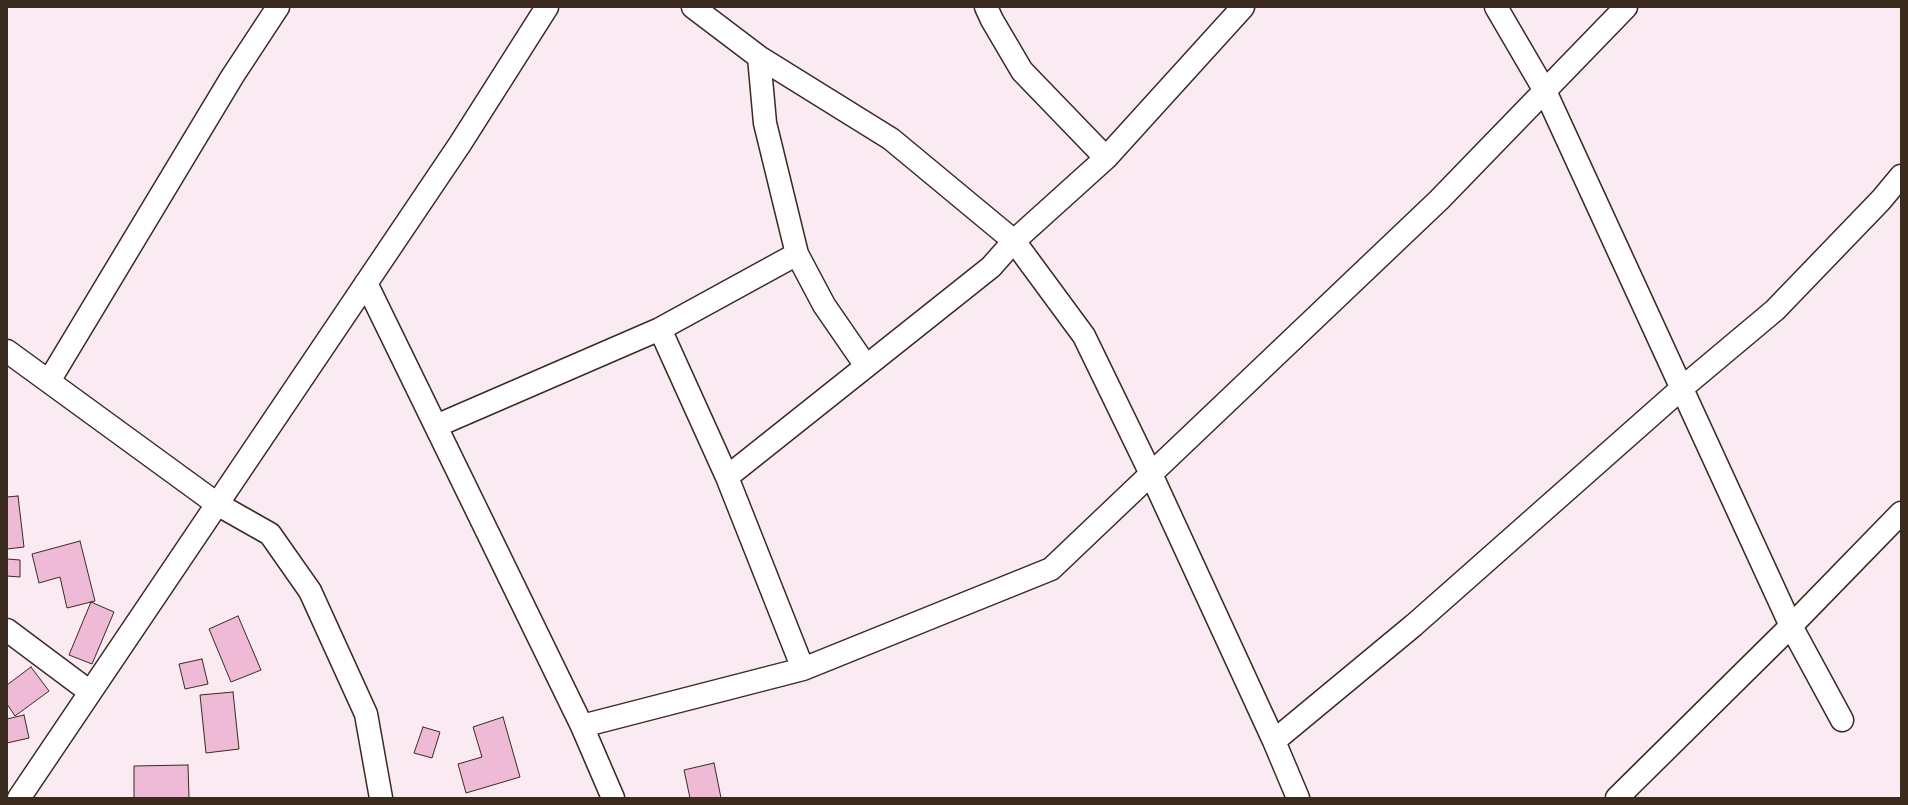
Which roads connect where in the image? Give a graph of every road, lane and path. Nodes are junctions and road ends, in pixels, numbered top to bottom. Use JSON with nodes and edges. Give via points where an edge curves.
{"nodes":[{"id":1,"x":278,"y":7,"type":"edge"},
{"id":2,"x":548,"y":7,"type":"edge"},
{"id":3,"x":693,"y":7,"type":"edge"},
{"id":4,"x":986,"y":7,"type":"edge"},
{"id":5,"x":1243,"y":7,"type":"edge"},
{"id":6,"x":1496,"y":7,"type":"edge"},
{"id":7,"x":1626,"y":7,"type":"edge"},
{"id":8,"x":759,"y":57,"type":"junction"},
{"id":9,"x":1545,"y":91,"type":"junction"},
{"id":10,"x":1106,"y":158,"type":"junction"},
{"id":11,"x":1901,"y":176,"type":"edge"},
{"id":12,"x":1014,"y":241,"type":"junction"},
{"id":13,"x":797,"y":254,"type":"junction"},
{"id":14,"x":366,"y":283,"type":"junction"},
{"id":15,"x":660,"y":329,"type":"junction"},
{"id":16,"x":7,"y":351,"type":"edge"},
{"id":17,"x":866,"y":366,"type":"junction"},
{"id":18,"x":49,"y":381,"type":"junction"},
{"id":19,"x":1682,"y":388,"type":"junction"},
{"id":20,"x":436,"y":426,"type":"junction"},
{"id":21,"x":1151,"y":474,"type":"junction"},
{"id":22,"x":727,"y":477,"type":"junction"},
{"id":23,"x":217,"y":504,"type":"junction"},
{"id":24,"x":1901,"y":513,"type":"edge"},
{"id":25,"x":1791,"y":626,"type":"junction"},
{"id":26,"x":7,"y":630,"type":"edge"},
{"id":27,"x":803,"y":669,"type":"junction"},
{"id":28,"x":90,"y":692,"type":"junction"},
{"id":29,"x":1842,"y":720,"type":"dead end"},
{"id":30,"x":582,"y":726,"type":"junction"},
{"id":31,"x":1274,"y":741,"type":"junction"},
{"id":32,"x":19,"y":798,"type":"edge"},
{"id":33,"x":381,"y":798,"type":"edge"},
{"id":34,"x":613,"y":798,"type":"edge"},
{"id":35,"x":1298,"y":798,"type":"edge"},
{"id":36,"x":1617,"y":798,"type":"edge"}],
"edges":[{"from":1,"to":18,"type":"street","via":[[228,83]]},
{"from":2,"to":14,"type":"street"},
{"from":3,"to":8,"type":"street"},
{"from":4,"to":10,"type":"street","via":[[1022,71]]},
{"from":5,"to":10,"type":"street"},
{"from":6,"to":9,"type":"street"},
{"from":7,"to":9,"type":"street"},
{"from":8,"to":12,"type":"street","via":[[891,140]]},
{"from":8,"to":13,"type":"street","via":[[765,123]]},
{"from":9,"to":19,"type":"street"},
{"from":9,"to":21,"type":"street","via":[[1439,200]]},
{"from":10,"to":12,"type":"street"},
{"from":11,"to":19,"type":"street","via":[[1775,310]]},
{"from":12,"to":17,"type":"street","via":[[991,267]]},
{"from":12,"to":21,"type":"street","via":[[1084,336]]},
{"from":13,"to":15,"type":"street"},
{"from":13,"to":17,"type":"street","via":[[824,305]]},
{"from":14,"to":20,"type":"street"},
{"from":14,"to":23,"type":"street"},
{"from":15,"to":20,"type":"street"},
{"from":15,"to":22,"type":"street"},
{"from":16,"to":18,"type":"street"},
{"from":17,"to":22,"type":"street"},
{"from":18,"to":23,"type":"street"},
{"from":19,"to":25,"type":"street"},
{"from":19,"to":31,"type":"street","via":[[1414,626]]},
{"from":20,"to":30,"type":"street"},
{"from":21,"to":27,"type":"street","via":[[1051,569]]},
{"from":21,"to":31,"type":"street"},
{"from":22,"to":27,"type":"street"},
{"from":23,"to":28,"type":"street"},
{"from":23,"to":33,"type":"street","via":[[270,534],[310,591],[366,714]]},
{"from":24,"to":25,"type":"street"},
{"from":25,"to":29,"type":"street"},
{"from":25,"to":36,"type":"street"},
{"from":26,"to":28,"type":"street"},
{"from":27,"to":30,"type":"street"},
{"from":28,"to":32,"type":"street"},
{"from":30,"to":34,"type":"street"},
{"from":31,"to":35,"type":"street"}]}
